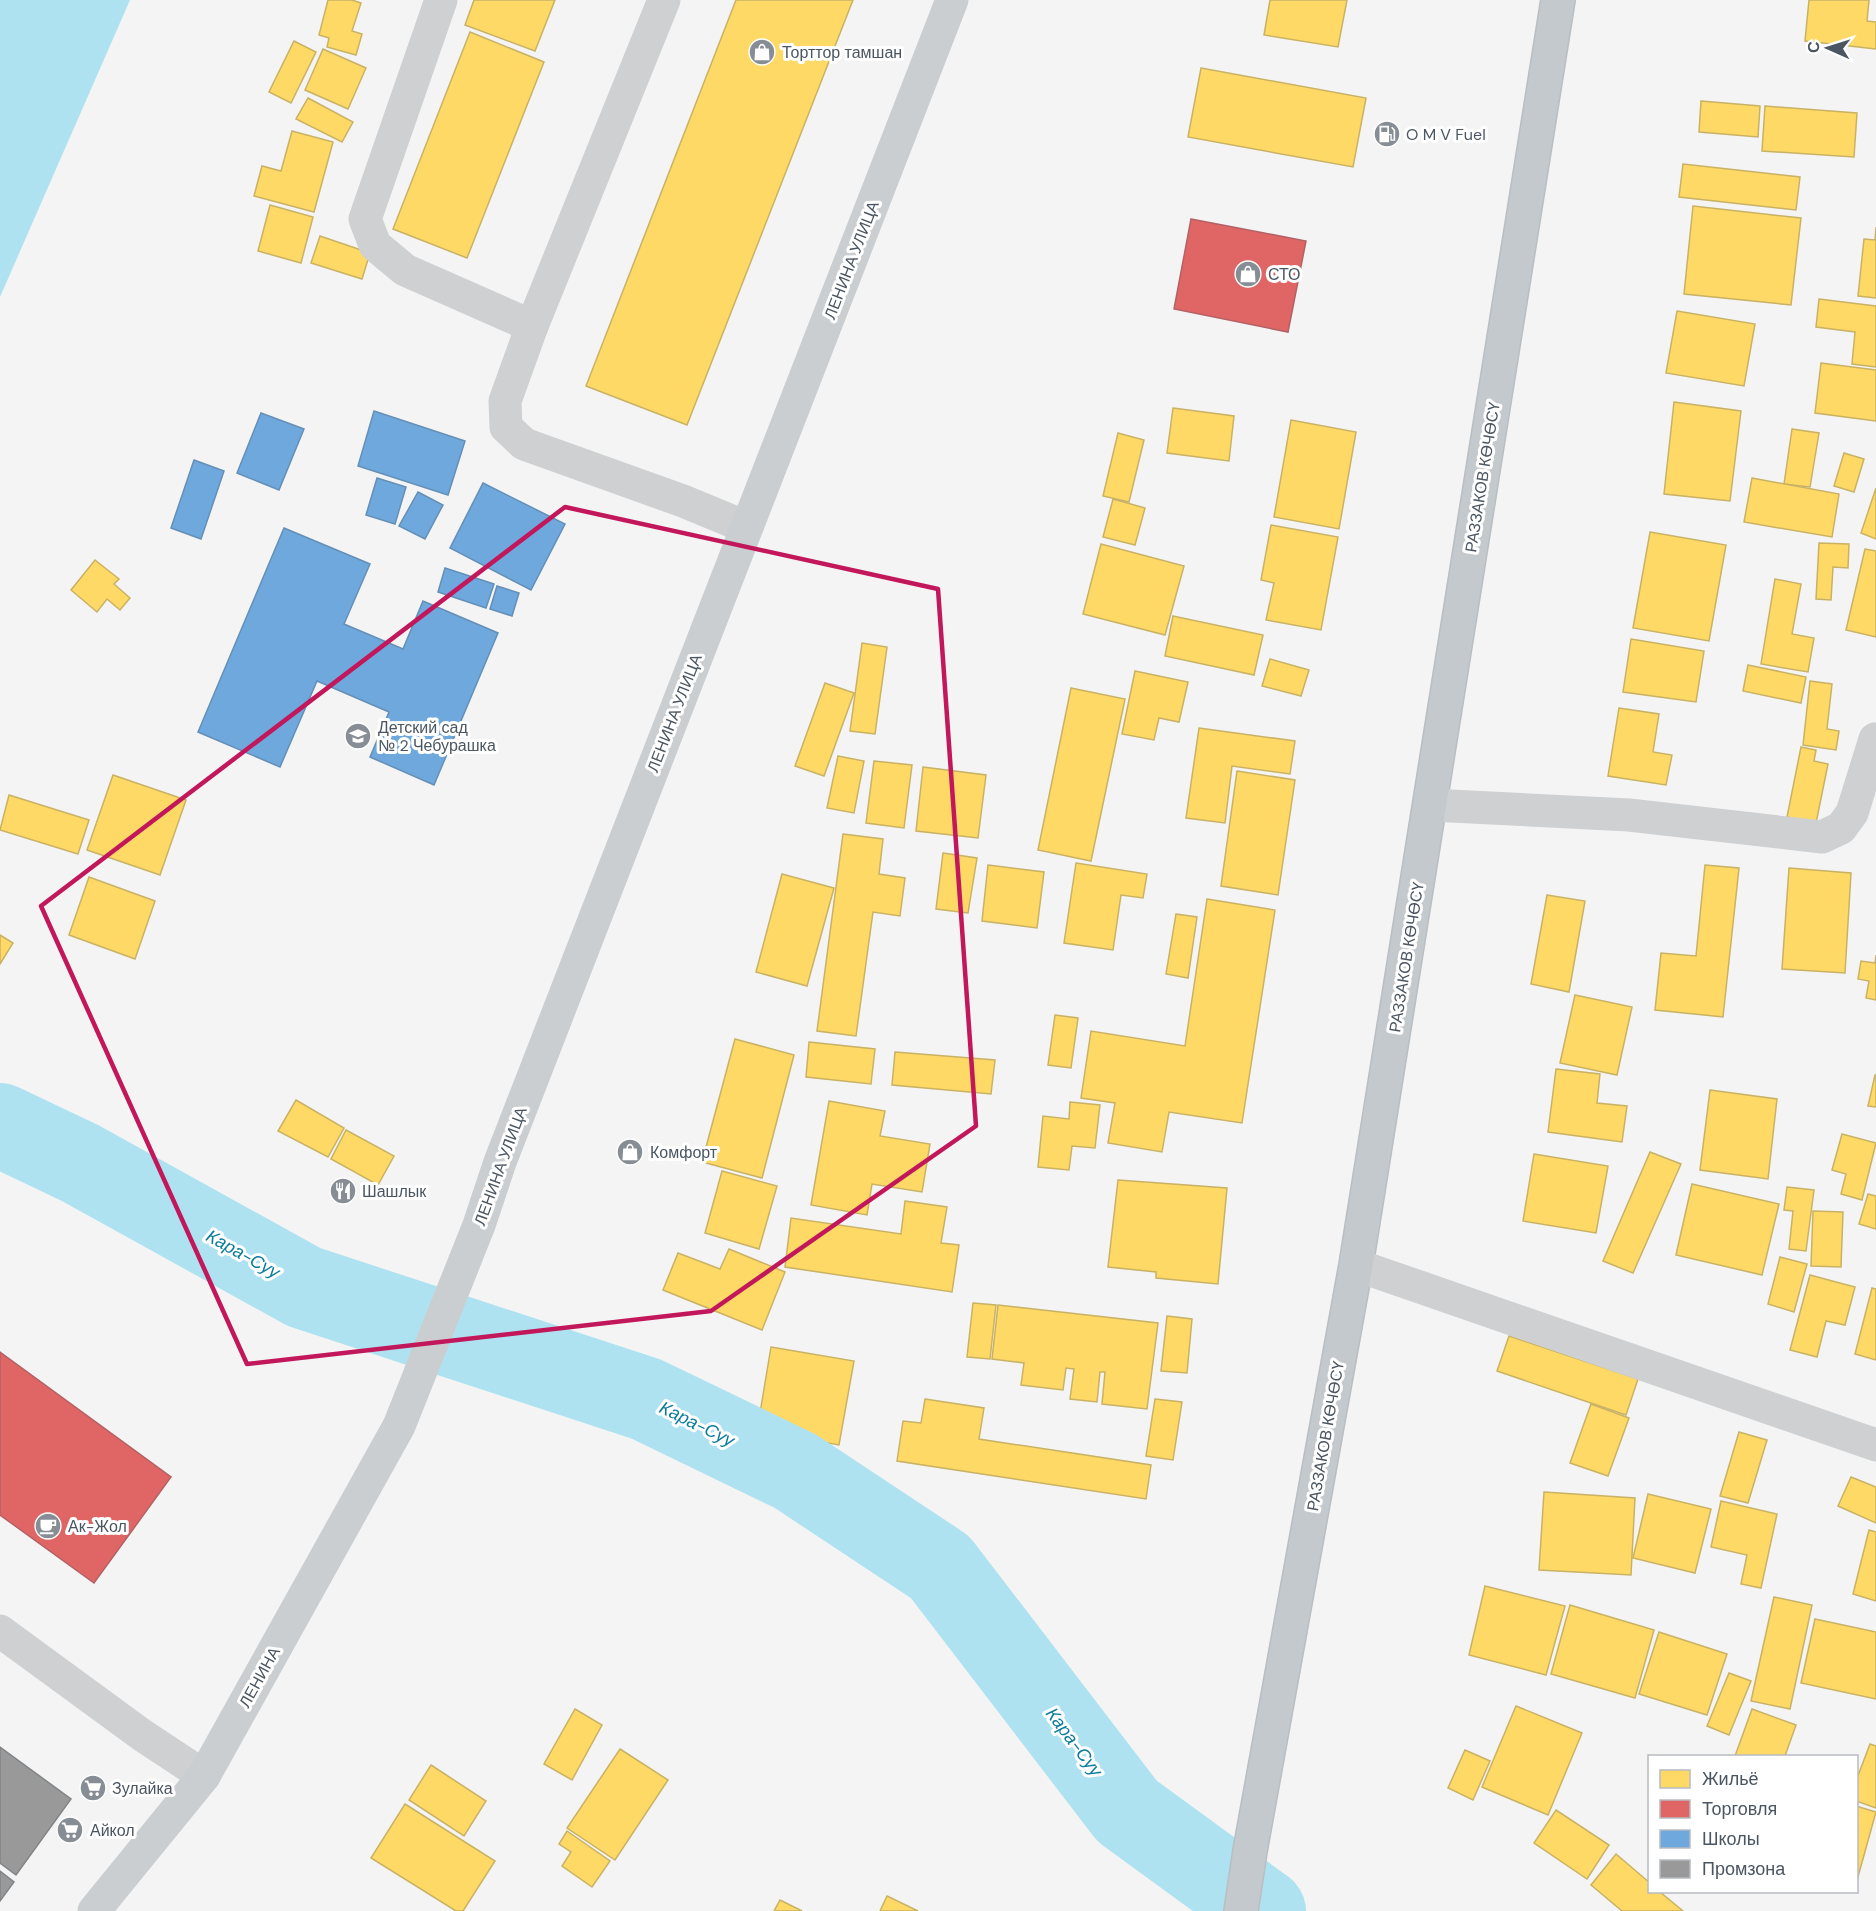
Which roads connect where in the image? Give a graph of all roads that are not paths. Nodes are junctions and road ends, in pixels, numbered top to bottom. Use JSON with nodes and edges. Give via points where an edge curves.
{"nodes":[{"id":1,"x":441,"y":0,"type":"edge"},
{"id":2,"x":663,"y":0,"type":"edge"},
{"id":3,"x":952,"y":0,"type":"edge"},
{"id":4,"x":1558,"y":0,"type":"edge"},
{"id":5,"x":532,"y":326,"type":"junction"},
{"id":6,"x":746,"y":527,"type":"junction"},
{"id":7,"x":1875,"y":739,"type":"edge"},
{"id":8,"x":1431,"y":805,"type":"junction"},
{"id":9,"x":1356,"y":1265,"type":"junction"},
{"id":10,"x":399,"y":1426,"type":"joint"},
{"id":11,"x":1876,"y":1445,"type":"edge"},
{"id":12,"x":0,"y":1631,"type":"edge"},
{"id":13,"x":204,"y":1776,"type":"junction"},
{"id":14,"x":94,"y":1911,"type":"edge"},
{"id":15,"x":1241,"y":1911,"type":"edge"}],
"edges":[{"from":1,"to":5,"type":"street","via":[[365,219],[375,245],[405,270]]},
{"from":2,"to":5,"type":"street"},
{"from":3,"to":6,"type":"main road","name":"ЛЕНИНА УЛИЦА"},
{"from":4,"to":8,"type":"highway","name":"РАЗЗАКОВ КӨЧӨСҮ"},
{"from":5,"to":6,"type":"street","via":[[505,401],[506,427],[518,439]]},
{"from":6,"to":10,"type":"main road","name":"ЛЕНИНА УЛИЦА"},
{"from":7,"to":8,"type":"street","via":[[1851,813],[1841,828],[1822,837],[1629,815]]},
{"from":8,"to":9,"type":"highway","name":"РАЗЗАКОВ КӨЧӨСҮ"},
{"from":9,"to":11,"type":"street"},
{"from":9,"to":15,"type":"highway","name":"РАЗЗАКОВ КӨЧӨСҮ"},
{"from":10,"to":13,"type":"main road","name":"ЛЕНИНА"},
{"from":12,"to":13,"type":"street"},
{"from":13,"to":14,"type":"main road","name":"ЛЕНИНА"}]}
